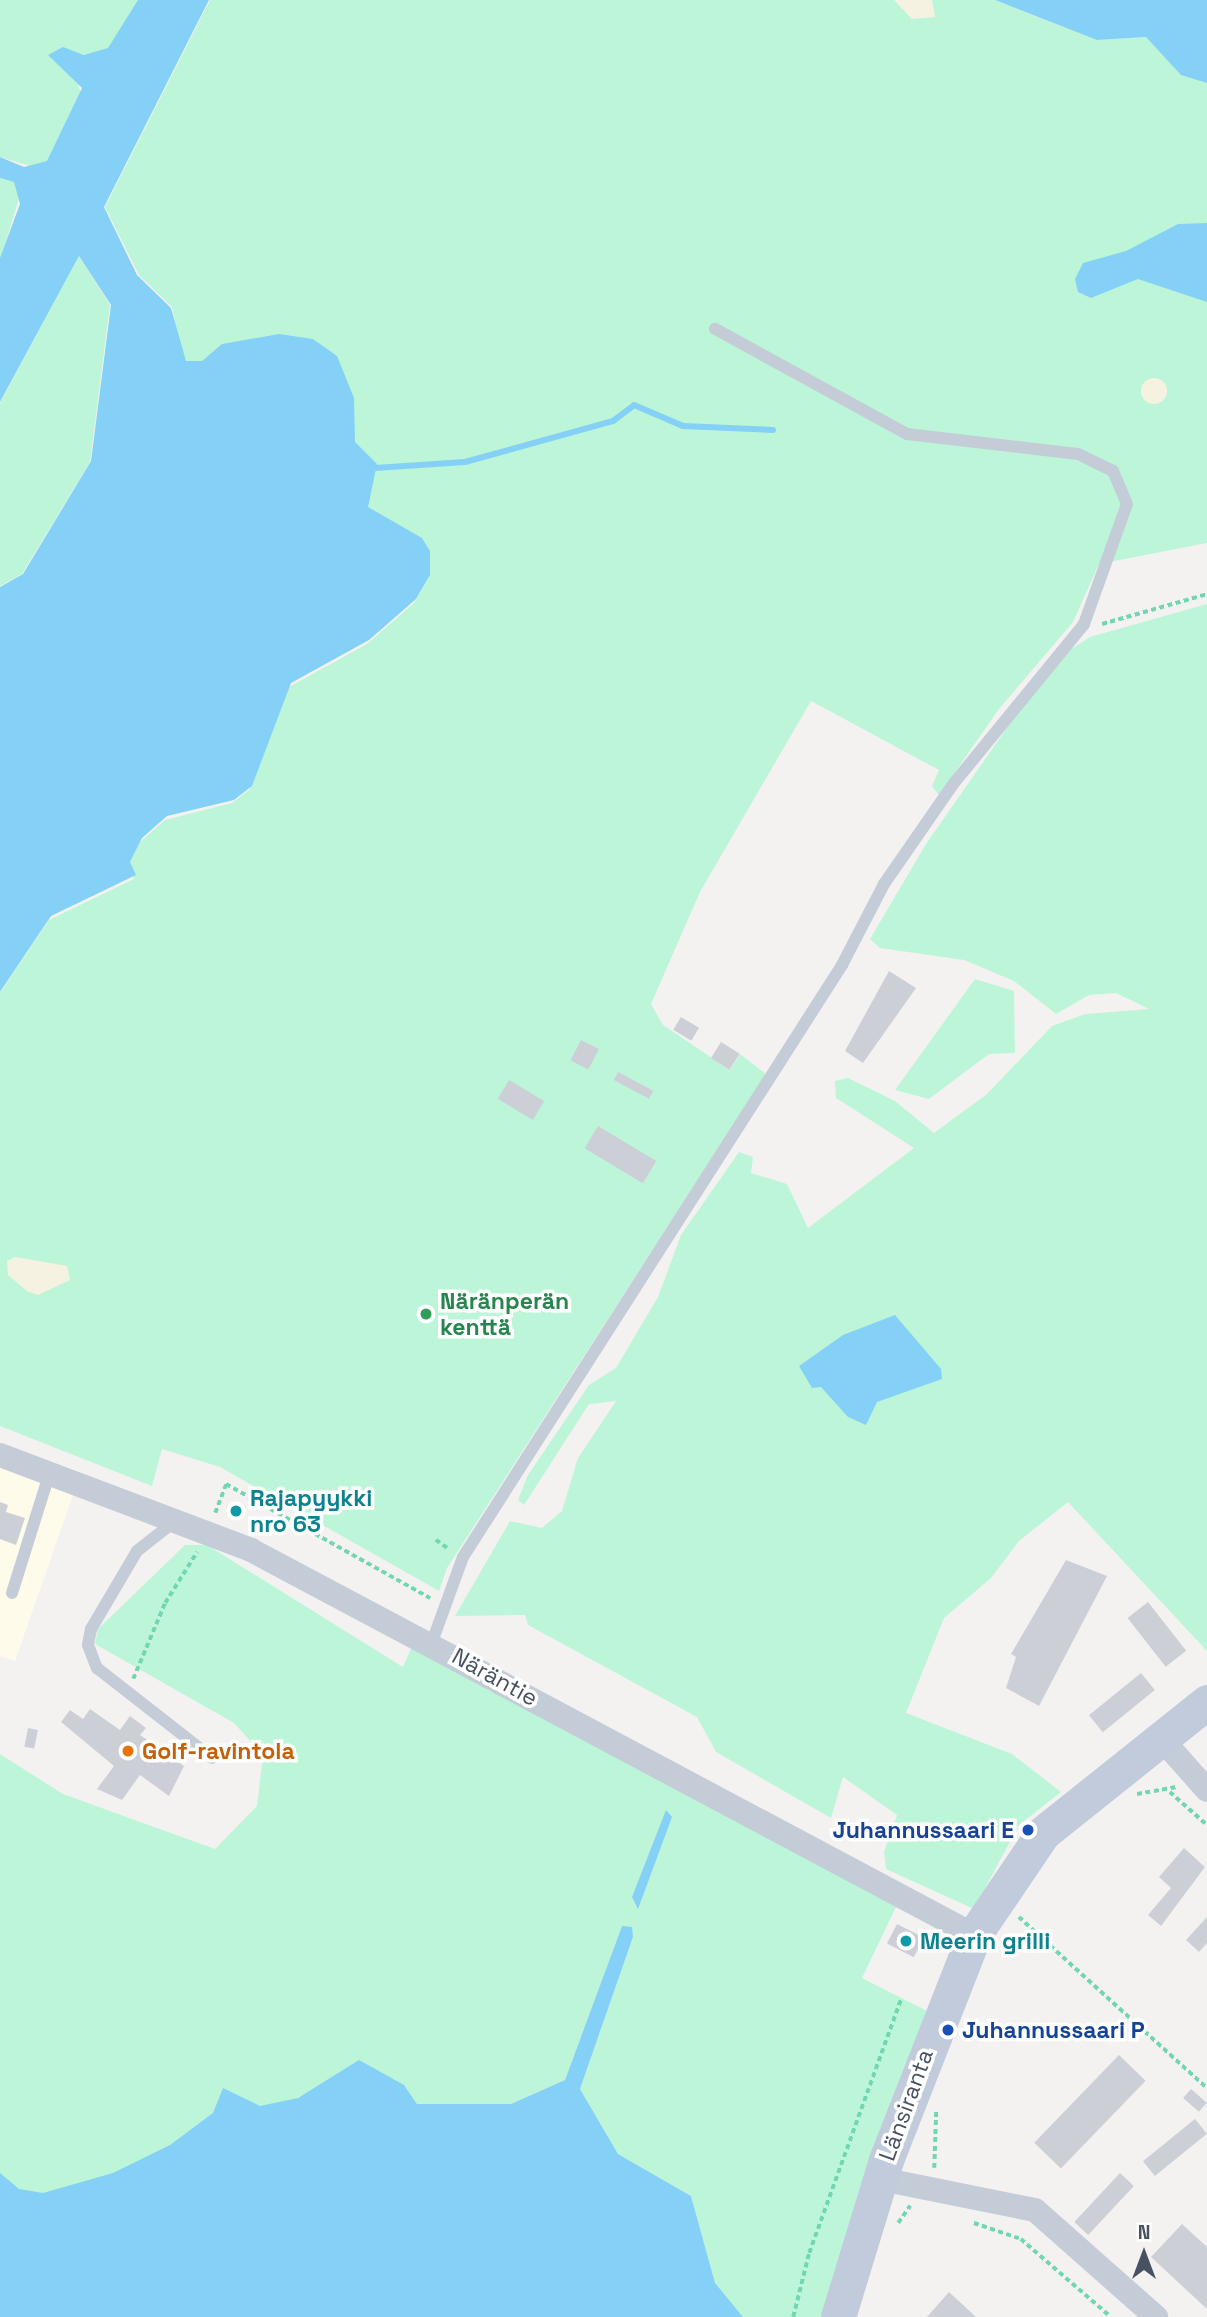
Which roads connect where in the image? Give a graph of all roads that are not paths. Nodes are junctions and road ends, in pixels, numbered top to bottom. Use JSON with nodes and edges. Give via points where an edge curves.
{"nodes":[{"id":1,"x":715,"y":329,"type":"dead end"},
{"id":2,"x":0,"y":1455,"type":"edge"},
{"id":3,"x":50,"y":1472,"type":"junction"},
{"id":4,"x":175,"y":1521,"type":"junction"},
{"id":5,"x":12,"y":1593,"type":"dead end"},
{"id":6,"x":432,"y":1642,"type":"junction"},
{"id":7,"x":1207,"y":1702,"type":"edge"},
{"id":8,"x":1159,"y":1736,"type":"junction"},
{"id":9,"x":212,"y":1758,"type":"dead end"},
{"id":10,"x":1199,"y":1782,"type":"edge"},
{"id":11,"x":974,"y":1935,"type":"junction"},
{"id":12,"x":881,"y":2179,"type":"junction"},
{"id":13,"x":838,"y":2317,"type":"edge"},
{"id":14,"x":1156,"y":2317,"type":"edge"}],
"edges":[{"from":1,"to":6,"type":"lane","via":[[907,434],[1078,454],[1114,471],[1127,504],[1084,624],[954,783],[884,884],[842,965],[463,1557]]},
{"from":2,"to":3,"type":"street","name":"Näräntie"},
{"from":3,"to":4,"type":"street","name":"Näräntie"},
{"from":3,"to":5,"type":"lane"},
{"from":4,"to":6,"type":"street","name":"Näräntie"},
{"from":4,"to":9,"type":"lane","via":[[137,1551],[91,1629],[88,1645],[97,1668]]},
{"from":6,"to":11,"type":"street","name":"Näräntie"},
{"from":7,"to":8,"type":"street","name":"Länsiranta"},
{"from":8,"to":10,"type":"street"},
{"from":8,"to":11,"type":"street","name":"Länsiranta","via":[[1043,1833]]},
{"from":11,"to":12,"type":"street","name":"Länsiranta"},
{"from":12,"to":13,"type":"street","name":"Länsiranta"},
{"from":12,"to":14,"type":"street","via":[[922,2198],[1035,2210]]}]}
